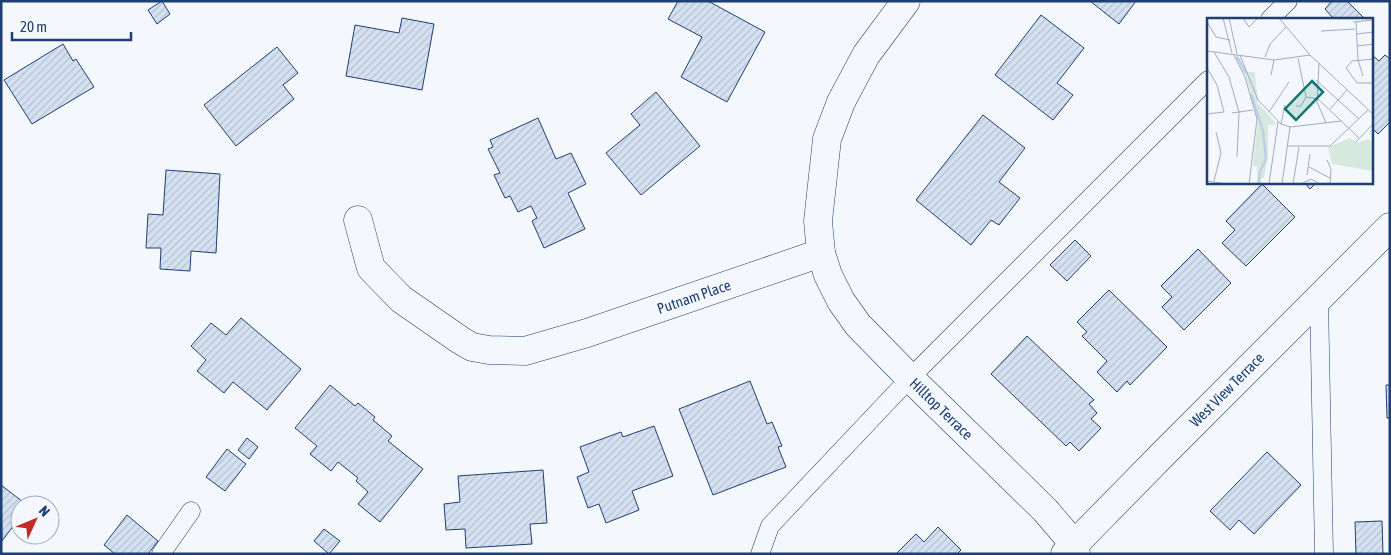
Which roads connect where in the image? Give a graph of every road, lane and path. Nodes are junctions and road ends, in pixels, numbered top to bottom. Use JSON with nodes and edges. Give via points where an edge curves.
{"nodes":[{"id":1,"x":906,"y":1,"type":"edge"},
{"id":2,"x":1288,"y":1,"type":"edge"},
{"id":3,"x":1271,"y":18,"type":"edge"},
{"id":4,"x":1207,"y":81,"type":"edge"},
{"id":5,"x":358,"y":220,"type":"dead end"},
{"id":6,"x":1390,"y":226,"type":"edge"},
{"id":7,"x":821,"y":253,"type":"junction"},
{"id":8,"x":1318,"y":299,"type":"junction"},
{"id":9,"x":910,"y":378,"type":"junction"},
{"id":10,"x":191,"y":511,"type":"dead end"},
{"id":11,"x":1072,"y":551,"type":"edge"},
{"id":12,"x":161,"y":554,"type":"edge"},
{"id":13,"x":760,"y":554,"type":"edge"},
{"id":14,"x":1324,"y":554,"type":"edge"}],
"edges":[{"from":1,"to":7,"type":"street","via":[[866,55],[841,102],[827,139],[818,221]]},
{"from":2,"to":3,"type":"lane"},
{"from":4,"to":9,"type":"lane"},
{"from":5,"to":7,"type":"street","name":"Putnam Place","via":[[371,268],[401,299],[472,347],[489,350],[525,351],[578,336]]},
{"from":6,"to":8,"type":"street","name":"West View Terrace"},
{"from":7,"to":9,"type":"street","name":"Hilltop Terrace","via":[[832,284],[858,325]]},
{"from":8,"to":11,"type":"street","name":"West View Terrace","via":[[1166,451]]},
{"from":8,"to":14,"type":"lane"},
{"from":9,"to":11,"type":"street","name":"Hilltop Terrace","via":[[1045,510]]},
{"from":9,"to":13,"type":"lane","via":[[770,526]]},
{"from":10,"to":12,"type":"lane"}]}
